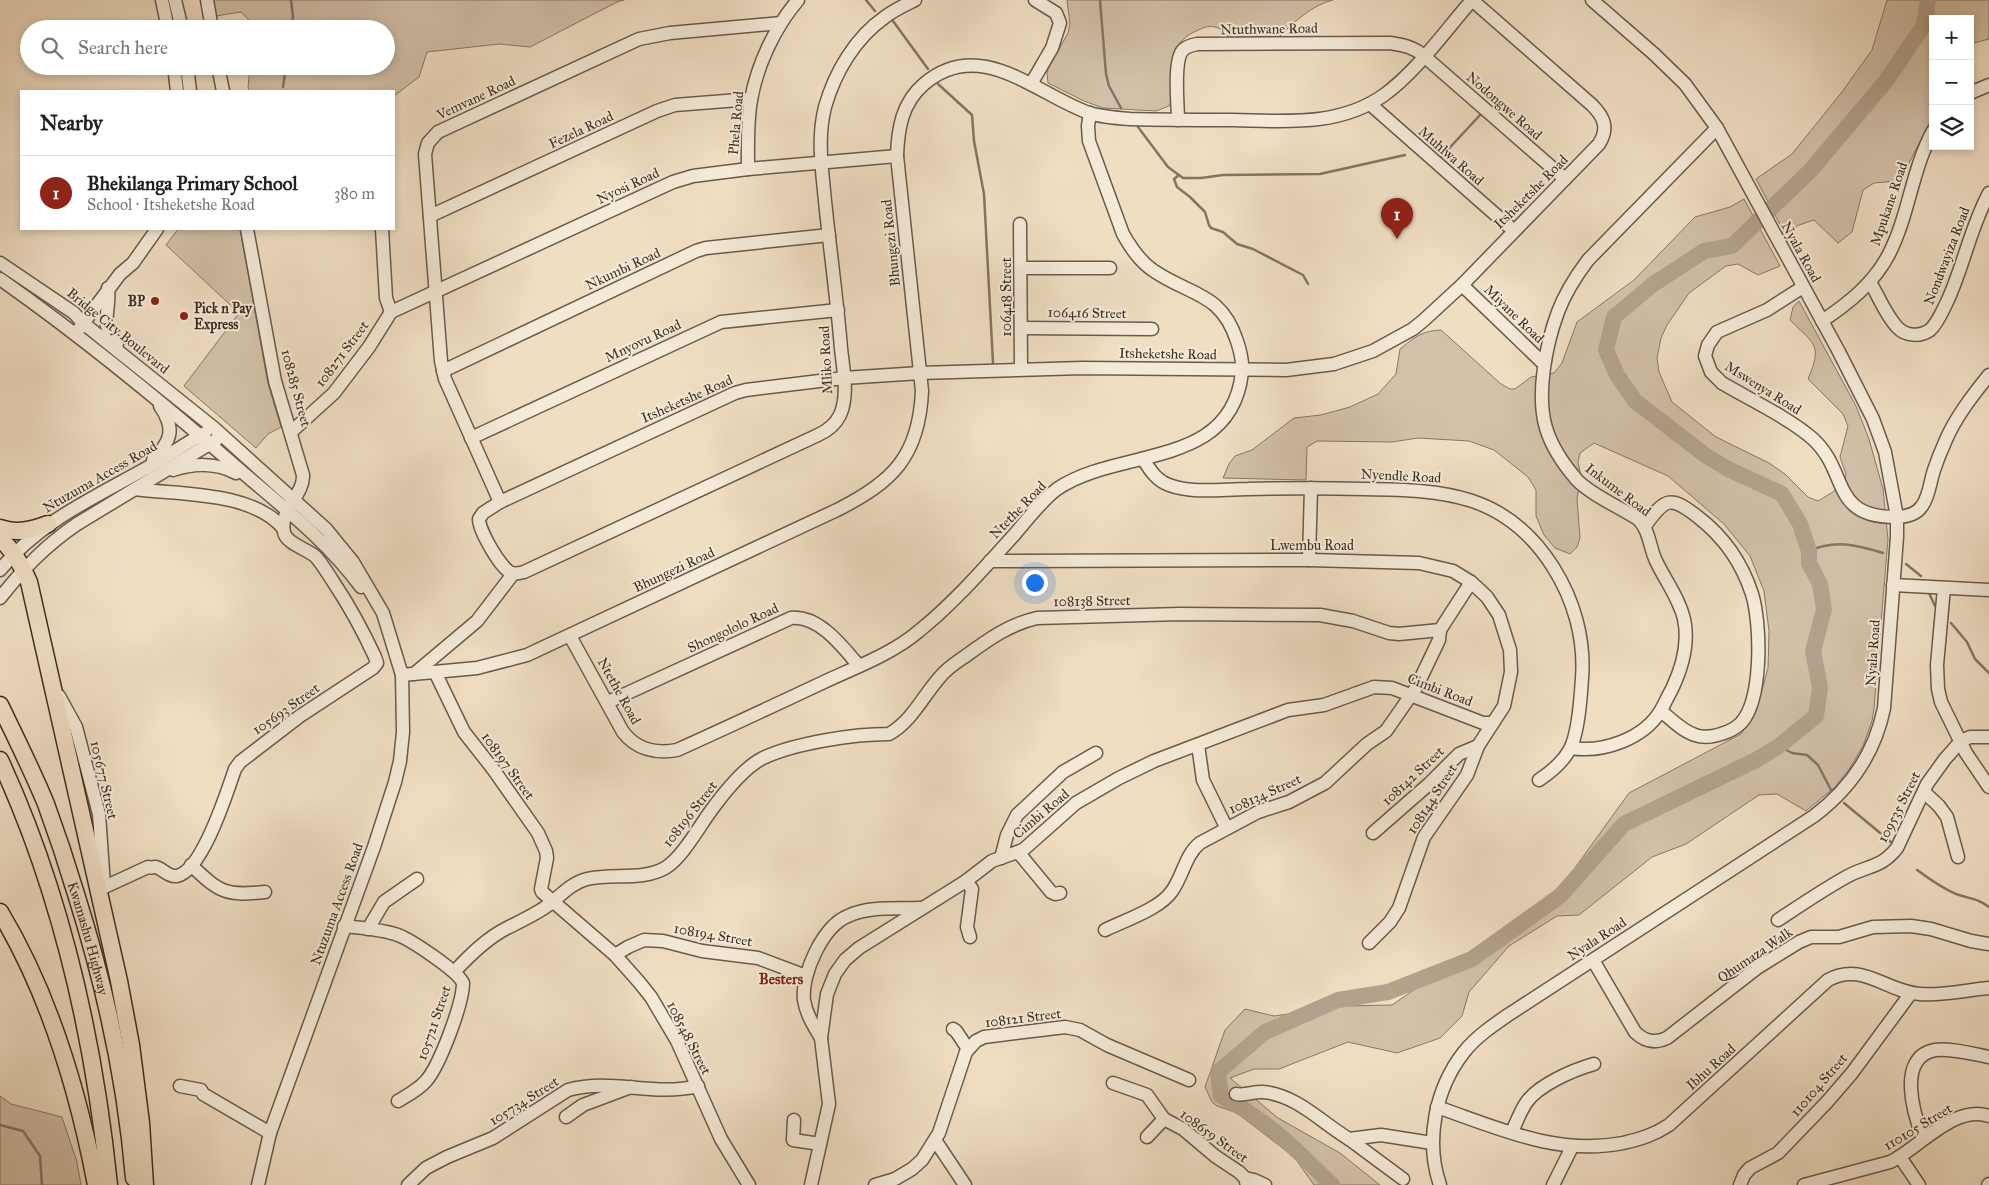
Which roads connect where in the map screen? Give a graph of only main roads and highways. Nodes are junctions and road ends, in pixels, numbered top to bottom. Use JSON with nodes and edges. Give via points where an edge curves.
{"nodes":[{"id":1,"x":48,"y":524,"type":"road end"},
{"id":2,"x":0,"y":528,"type":"edge"},
{"id":3,"x":0,"y":538,"type":"edge"},
{"id":4,"x":0,"y":705,"type":"edge"},
{"id":5,"x":0,"y":760,"type":"edge"},
{"id":6,"x":0,"y":912,"type":"edge"},
{"id":7,"x":96,"y":1185,"type":"edge"},
{"id":8,"x":109,"y":1185,"type":"edge"},
{"id":9,"x":134,"y":1185,"type":"edge"},
{"id":10,"x":145,"y":1185,"type":"edge"}],
"edges":[{"from":1,"to":2,"type":"main road","via":[[19,532]]},
{"from":3,"to":10,"type":"main road","via":[[24,568],[32,594],[101,889],[131,1046]]},
{"from":4,"to":9,"type":"main road","name":"Kwamashu Highway","via":[[46,805],[91,941],[121,1081]]},
{"from":5,"to":8,"type":"main road","name":"Kwamashu Highway","via":[[47,882],[70,962],[96,1079]]},
{"from":6,"to":7,"type":"main road","via":[[39,990],[63,1053],[78,1101]]}]}
